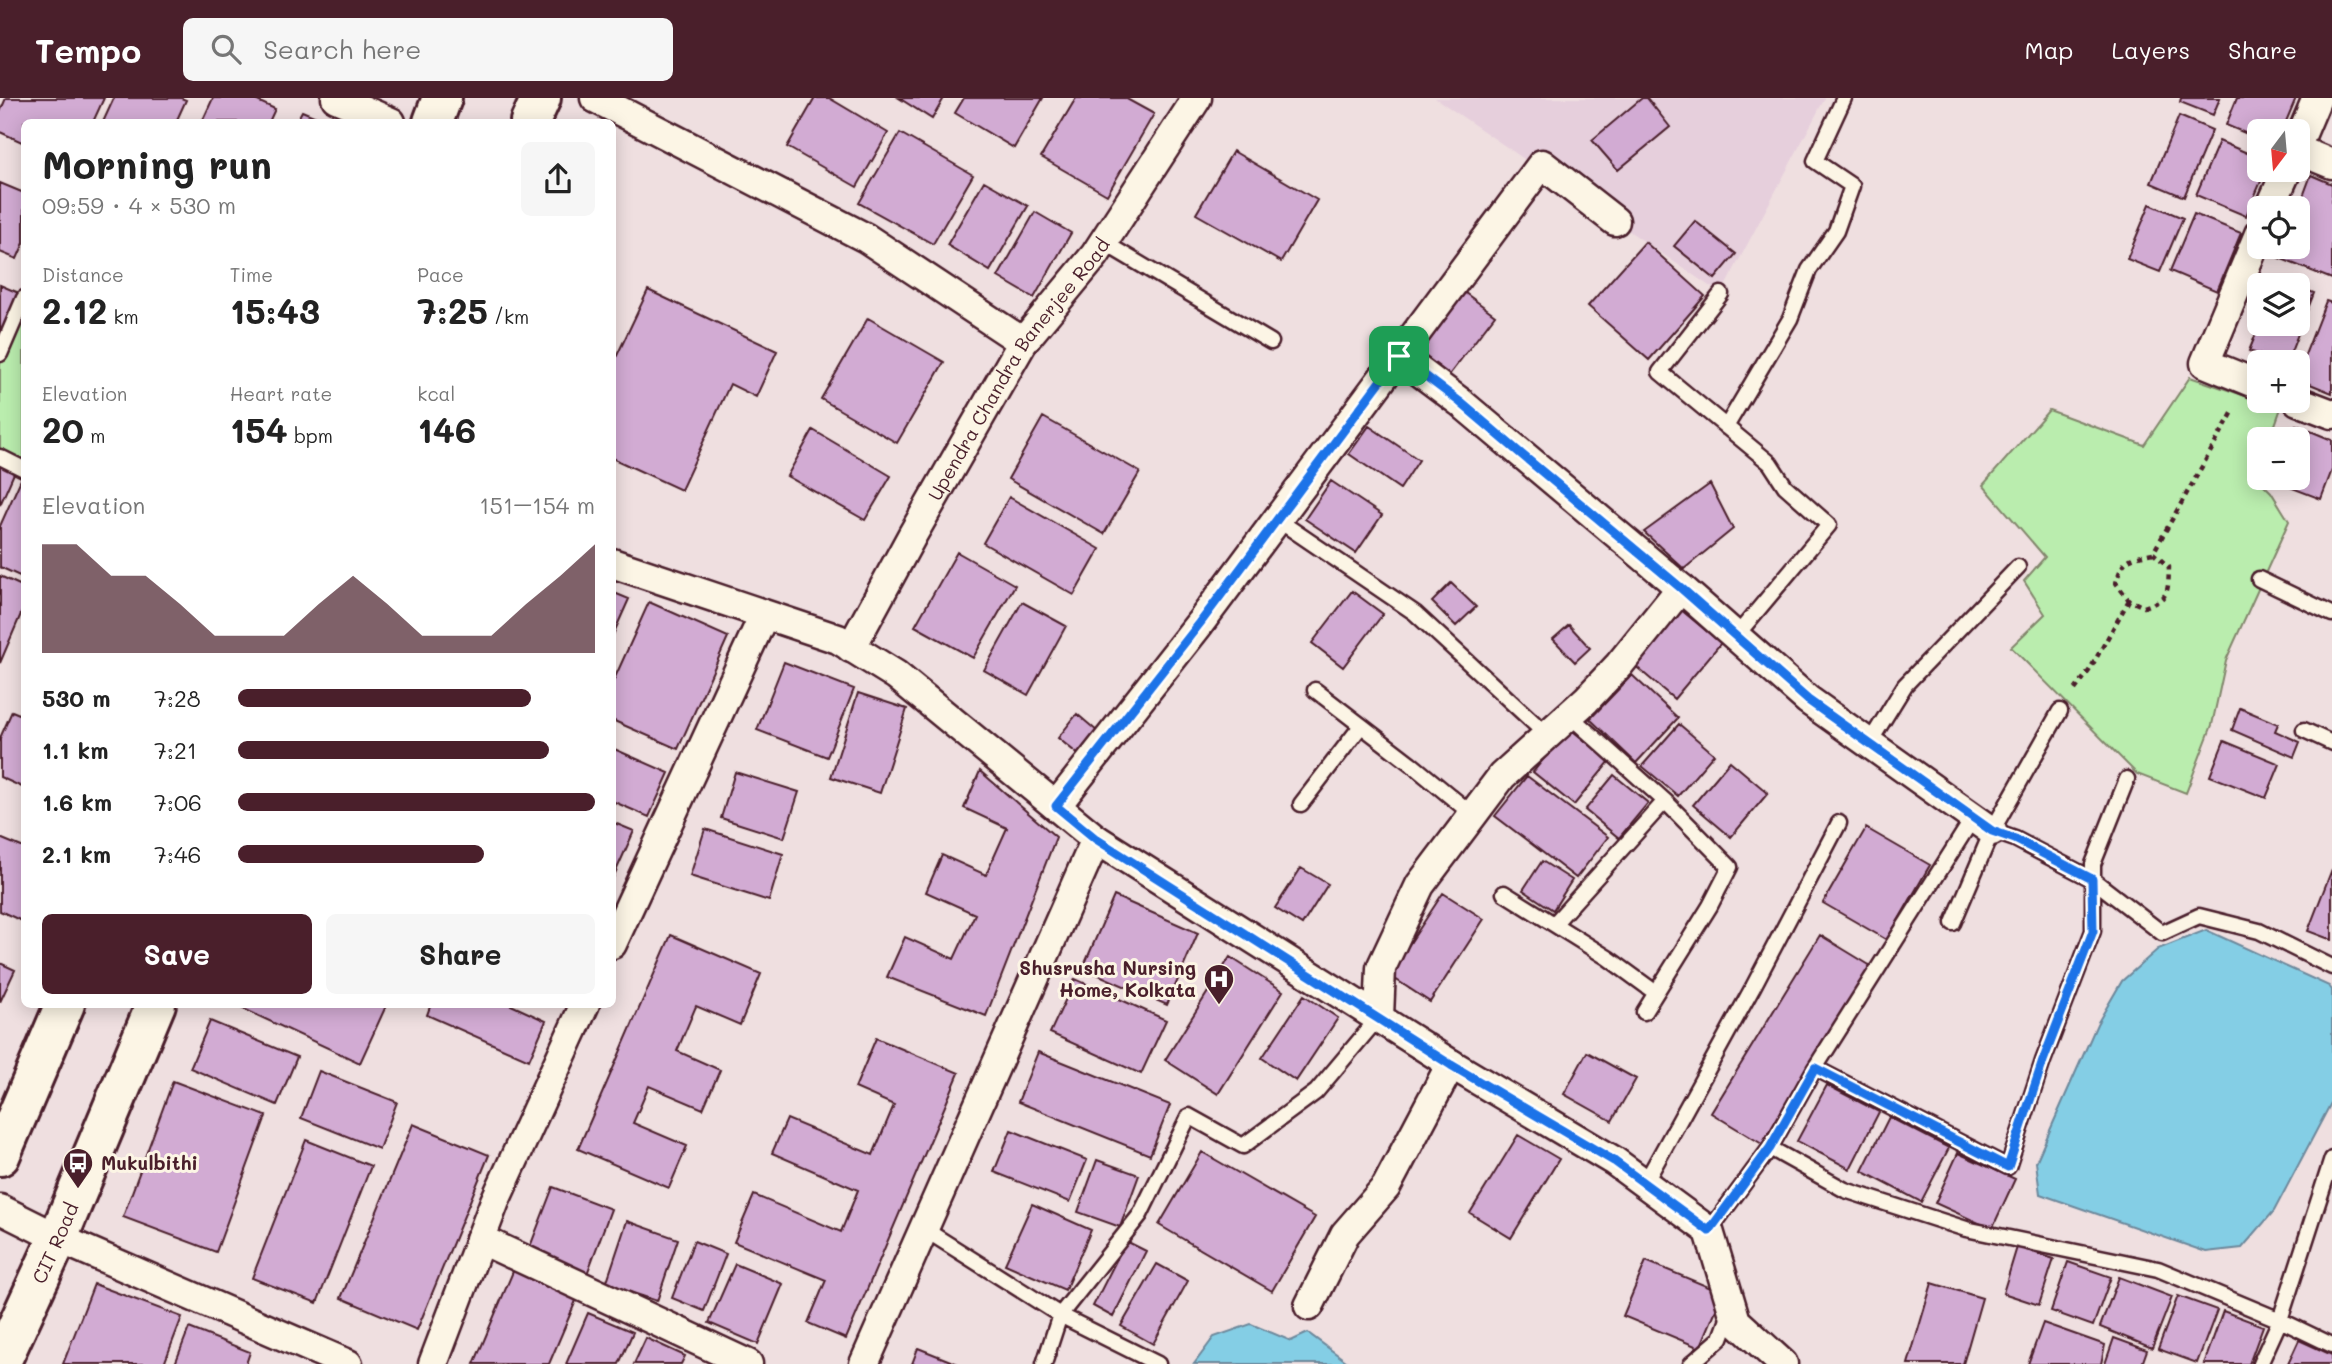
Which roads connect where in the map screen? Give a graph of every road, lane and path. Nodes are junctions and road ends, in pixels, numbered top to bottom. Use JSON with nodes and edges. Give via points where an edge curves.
{"nodes":[{"id":1,"x":335,"y":98,"type":"edge"},
{"id":2,"x":442,"y":98,"type":"edge"},
{"id":3,"x":541,"y":98,"type":"edge"},
{"id":4,"x":595,"y":98,"type":"edge"},
{"id":5,"x":1197,"y":98,"type":"edge"},
{"id":6,"x":1844,"y":98,"type":"edge"},
{"id":7,"x":2317,"y":98,"type":"edge"},
{"id":8,"x":384,"y":119,"type":"edge"},
{"id":9,"x":434,"y":119,"type":"edge"},
{"id":10,"x":531,"y":119,"type":"edge"},
{"id":11,"x":2308,"y":119,"type":"edge"},
{"id":12,"x":2310,"y":155,"type":"edge"},
{"id":13,"x":2332,"y":164,"type":"edge"},
{"id":14,"x":1615,"y":221,"type":"dead end"},
{"id":15,"x":1103,"y":242,"type":"junction"},
{"id":16,"x":2249,"y":259,"type":"edge"},
{"id":17,"x":1721,"y":294,"type":"dead end"},
{"id":18,"x":21,"y":305,"type":"edge"},
{"id":19,"x":1023,"y":342,"type":"junction"},
{"id":20,"x":1271,"y":342,"type":"dead end"},
{"id":21,"x":0,"y":354,"type":"edge"},
{"id":22,"x":1399,"y":356,"type":"junction"},
{"id":23,"x":2247,"y":380,"type":"edge"},
{"id":24,"x":2247,"y":393,"type":"edge"},
{"id":25,"x":2310,"y":406,"type":"edge"},
{"id":26,"x":2332,"y":414,"type":"edge"},
{"id":27,"x":1726,"y":427,"type":"junction"},
{"id":28,"x":0,"y":457,"type":"edge"},
{"id":29,"x":21,"y":468,"type":"edge"},
{"id":30,"x":1278,"y":520,"type":"junction"},
{"id":31,"x":2153,"y":553,"type":"junction"},
{"id":32,"x":616,"y":564,"type":"edge"},
{"id":33,"x":2018,"y":567,"type":"dead end"},
{"id":34,"x":2259,"y":579,"type":"dead end"},
{"id":35,"x":1681,"y":588,"type":"junction"},
{"id":36,"x":2129,"y":600,"type":"junction"},
{"id":37,"x":2332,"y":614,"type":"edge"},
{"id":38,"x":764,"y":615,"type":"junction"},
{"id":39,"x":1736,"y":636,"type":"junction"},
{"id":40,"x":851,"y":648,"type":"junction"},
{"id":41,"x":1315,"y":690,"type":"dead end"},
{"id":42,"x":2060,"y":711,"type":"joint"},
{"id":43,"x":1569,"y":715,"type":"junction"},
{"id":44,"x":1361,"y":726,"type":"junction"},
{"id":45,"x":2304,"y":730,"type":"dead end"},
{"id":46,"x":1547,"y":735,"type":"junction"},
{"id":47,"x":2332,"y":743,"type":"edge"},
{"id":48,"x":1868,"y":745,"type":"junction"},
{"id":49,"x":2127,"y":779,"type":"dead end"},
{"id":50,"x":1665,"y":801,"type":"junction"},
{"id":51,"x":1301,"y":804,"type":"dead end"},
{"id":52,"x":1056,"y":806,"type":"junction"},
{"id":53,"x":1473,"y":815,"type":"junction"},
{"id":54,"x":1839,"y":823,"type":"dead end"},
{"id":55,"x":1982,"y":825,"type":"junction"},
{"id":56,"x":1096,"y":839,"type":"junction"},
{"id":57,"x":2092,"y":879,"type":"junction"},
{"id":58,"x":1504,"y":893,"type":"dead end"},
{"id":59,"x":1953,"y":923,"type":"dead end"},
{"id":60,"x":1554,"y":924,"type":"junction"},
{"id":61,"x":616,"y":935,"type":"edge"},
{"id":62,"x":2332,"y":967,"type":"edge"},
{"id":63,"x":1656,"y":993,"type":"junction"},
{"id":64,"x":63,"y":1008,"type":"edge"},
{"id":65,"x":154,"y":1008,"type":"edge"},
{"id":66,"x":583,"y":1008,"type":"edge"},
{"id":67,"x":1644,"y":1012,"type":"dead end"},
{"id":68,"x":1378,"y":1017,"type":"junction"},
{"id":69,"x":1451,"y":1065,"type":"junction"},
{"id":70,"x":1815,"y":1068,"type":"junction"},
{"id":71,"x":1770,"y":1148,"type":"junction"},
{"id":72,"x":0,"y":1156,"type":"edge"},
{"id":73,"x":2332,"y":1159,"type":"edge"},
{"id":74,"x":1645,"y":1184,"type":"junction"},
{"id":75,"x":0,"y":1209,"type":"edge"},
{"id":76,"x":924,"y":1229,"type":"junction"},
{"id":77,"x":1709,"y":1231,"type":"junction"},
{"id":78,"x":58,"y":1238,"type":"junction"},
{"id":79,"x":480,"y":1239,"type":"junction"},
{"id":80,"x":1309,"y":1306,"type":"dead end"},
{"id":81,"x":1732,"y":1308,"type":"junction"},
{"id":82,"x":1060,"y":1315,"type":"junction"},
{"id":83,"x":2280,"y":1320,"type":"junction"},
{"id":84,"x":2332,"y":1345,"type":"edge"},
{"id":85,"x":0,"y":1364,"type":"edge"},
{"id":86,"x":348,"y":1364,"type":"edge"},
{"id":87,"x":433,"y":1364,"type":"edge"},
{"id":88,"x":748,"y":1364,"type":"edge"},
{"id":89,"x":864,"y":1364,"type":"edge"},
{"id":90,"x":1044,"y":1364,"type":"edge"},
{"id":91,"x":1158,"y":1364,"type":"edge"},
{"id":92,"x":1691,"y":1364,"type":"edge"},
{"id":93,"x":1783,"y":1364,"type":"edge"},
{"id":94,"x":2260,"y":1364,"type":"edge"}],
"edges":[{"from":1,"to":8,"type":"street"},
{"from":2,"to":9,"type":"main road"},
{"from":3,"to":10,"type":"main road"},
{"from":4,"to":19,"type":"street","via":[[866,238]]},
{"from":5,"to":15,"type":"street","name":"Upendra Chandra Banerjee Road"},
{"from":6,"to":27,"type":"lane","via":[[1815,161],[1852,186],[1836,231],[1808,270],[1790,319]]},
{"from":7,"to":11,"type":"street"},
{"from":12,"to":13,"type":"street"},
{"from":14,"to":22,"type":"street","via":[[1542,164]]},
{"from":15,"to":19,"type":"street","name":"Upendra Chandra Banerjee Road"},
{"from":15,"to":20,"type":"lane"},
{"from":16,"to":23,"type":"street","via":[[2205,363]]},
{"from":17,"to":27,"type":"lane","via":[[1660,372]]},
{"from":18,"to":21,"type":"lane"},
{"from":19,"to":40,"type":"street","name":"Upendra Chandra Banerjee Road"},
{"from":22,"to":30,"type":"street"},
{"from":22,"to":35,"type":"street"},
{"from":24,"to":31,"type":"path"},
{"from":25,"to":26,"type":"street"},
{"from":27,"to":39,"type":"lane","via":[[1770,463],[1785,486],[1829,525]]},
{"from":28,"to":29,"type":"lane"},
{"from":30,"to":46,"type":"lane","via":[[1415,613]]},
{"from":30,"to":52,"type":"street"},
{"from":31,"to":36,"type":"path","via":[[2121,565],[2116,583]]},
{"from":31,"to":36,"type":"path","via":[[2169,567],[2168,590],[2160,602],[2144,607]]},
{"from":32,"to":38,"type":"street"},
{"from":33,"to":48,"type":"lane","via":[[1905,685]]},
{"from":34,"to":37,"type":"lane"},
{"from":35,"to":39,"type":"street"},
{"from":35,"to":43,"type":"street","via":[[1619,665]]},
{"from":36,"to":42,"type":"path","via":[[2089,671]]},
{"from":38,"to":40,"type":"street","via":[[838,639]]},
{"from":38,"to":61,"type":"street"},
{"from":39,"to":48,"type":"street","via":[[1808,700]]},
{"from":40,"to":52,"type":"street","via":[[896,675]]},
{"from":41,"to":44,"type":"lane"},
{"from":42,"to":55,"type":"lane"},
{"from":43,"to":46,"type":"street"},
{"from":43,"to":50,"type":"lane"},
{"from":44,"to":51,"type":"lane"},
{"from":44,"to":53,"type":"lane"},
{"from":45,"to":47,"type":"lane"},
{"from":46,"to":53,"type":"street","via":[[1502,776]]},
{"from":48,"to":55,"type":"street"},
{"from":49,"to":57,"type":"lane","via":[[2093,864]]},
{"from":50,"to":60,"type":"lane"},
{"from":50,"to":63,"type":"lane","via":[[1730,867]]},
{"from":52,"to":56,"type":"street"},
{"from":53,"to":68,"type":"street","via":[[1420,885],[1391,945],[1381,968]]},
{"from":54,"to":74,"type":"lane"},
{"from":55,"to":57,"type":"lane"},
{"from":55,"to":59,"type":"lane"},
{"from":55,"to":70,"type":"lane"},
{"from":56,"to":68,"type":"street"},
{"from":56,"to":76,"type":"street"},
{"from":57,"to":62,"type":"lane","via":[[2162,933],[2199,916],[2259,931]]},
{"from":57,"to":70,"type":"lane","via":[[2093,931],[2008,1167]]},
{"from":58,"to":60,"type":"lane"},
{"from":60,"to":63,"type":"lane"},
{"from":63,"to":67,"type":"lane"},
{"from":64,"to":72,"type":"main road"},
{"from":65,"to":78,"type":"main road","name":"CIT Road"},
{"from":66,"to":79,"type":"street"},
{"from":68,"to":69,"type":"street"},
{"from":68,"to":82,"type":"lane","via":[[1316,1092],[1243,1146],[1189,1115],[1140,1215]]},
{"from":69,"to":74,"type":"street"},
{"from":69,"to":80,"type":"street","via":[[1385,1187],[1345,1234]]},
{"from":70,"to":71,"type":"lane"},
{"from":71,"to":77,"type":"lane"},
{"from":71,"to":83,"type":"lane","via":[[1844,1190],[1966,1229],[2158,1269]]},
{"from":73,"to":83,"type":"lane"},
{"from":74,"to":77,"type":"street"},
{"from":75,"to":78,"type":"street"},
{"from":76,"to":82,"type":"lane"},
{"from":76,"to":89,"type":"street"},
{"from":77,"to":81,"type":"street"},
{"from":78,"to":85,"type":"main road","name":"CIT Road"},
{"from":78,"to":86,"type":"street"},
{"from":79,"to":87,"type":"street"},
{"from":79,"to":88,"type":"street"},
{"from":81,"to":92,"type":"lane","via":[[1721,1338]]},
{"from":81,"to":93,"type":"street","via":[[1736,1321]]},
{"from":82,"to":90,"type":"lane"},
{"from":82,"to":91,"type":"lane"},
{"from":83,"to":84,"type":"lane"},
{"from":83,"to":94,"type":"lane"}]}
